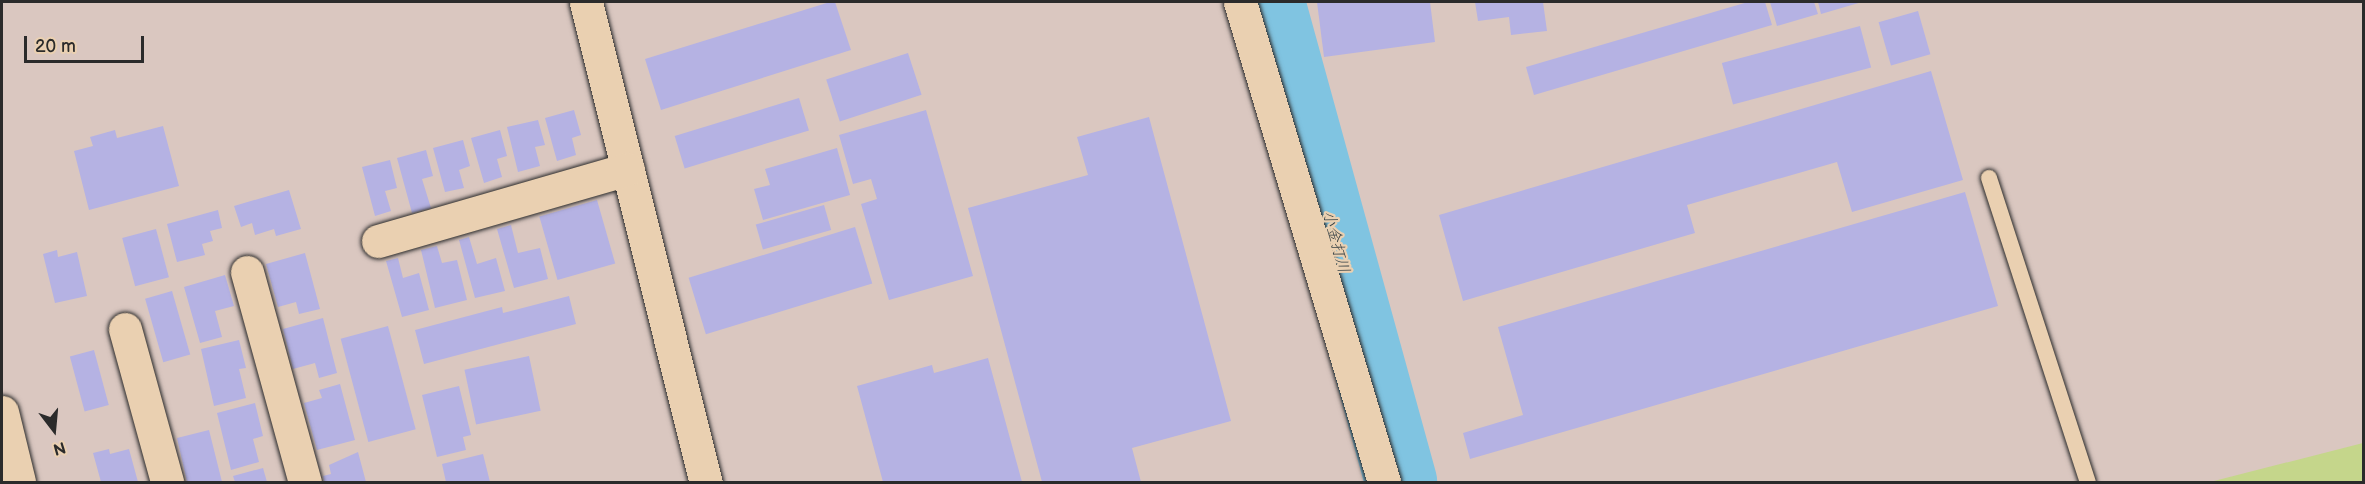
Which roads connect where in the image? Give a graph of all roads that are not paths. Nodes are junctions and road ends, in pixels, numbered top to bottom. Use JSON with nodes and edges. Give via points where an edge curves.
{"nodes":[{"id":1,"x":586,"y":2,"type":"edge"},
{"id":2,"x":1240,"y":2,"type":"edge"},
{"id":3,"x":628,"y":169,"type":"junction"},
{"id":4,"x":1989,"y":178,"type":"dead end"},
{"id":5,"x":378,"y":241,"type":"dead end"},
{"id":6,"x":247,"y":272,"type":"dead end"},
{"id":7,"x":124,"y":329,"type":"dead end"},
{"id":8,"x":2,"y":412,"type":"edge"},
{"id":9,"x":19,"y":483,"type":"edge"},
{"id":10,"x":167,"y":483,"type":"edge"},
{"id":11,"x":305,"y":483,"type":"edge"},
{"id":12,"x":706,"y":483,"type":"edge"},
{"id":13,"x":1384,"y":483,"type":"edge"},
{"id":14,"x":2088,"y":483,"type":"edge"}],
"edges":[{"from":1,"to":3,"type":"street"},
{"from":2,"to":13,"type":"street"},
{"from":3,"to":5,"type":"street"},
{"from":3,"to":12,"type":"street"},
{"from":4,"to":14,"type":"lane"},
{"from":6,"to":11,"type":"street"},
{"from":7,"to":10,"type":"street"},
{"from":8,"to":9,"type":"street"}]}
